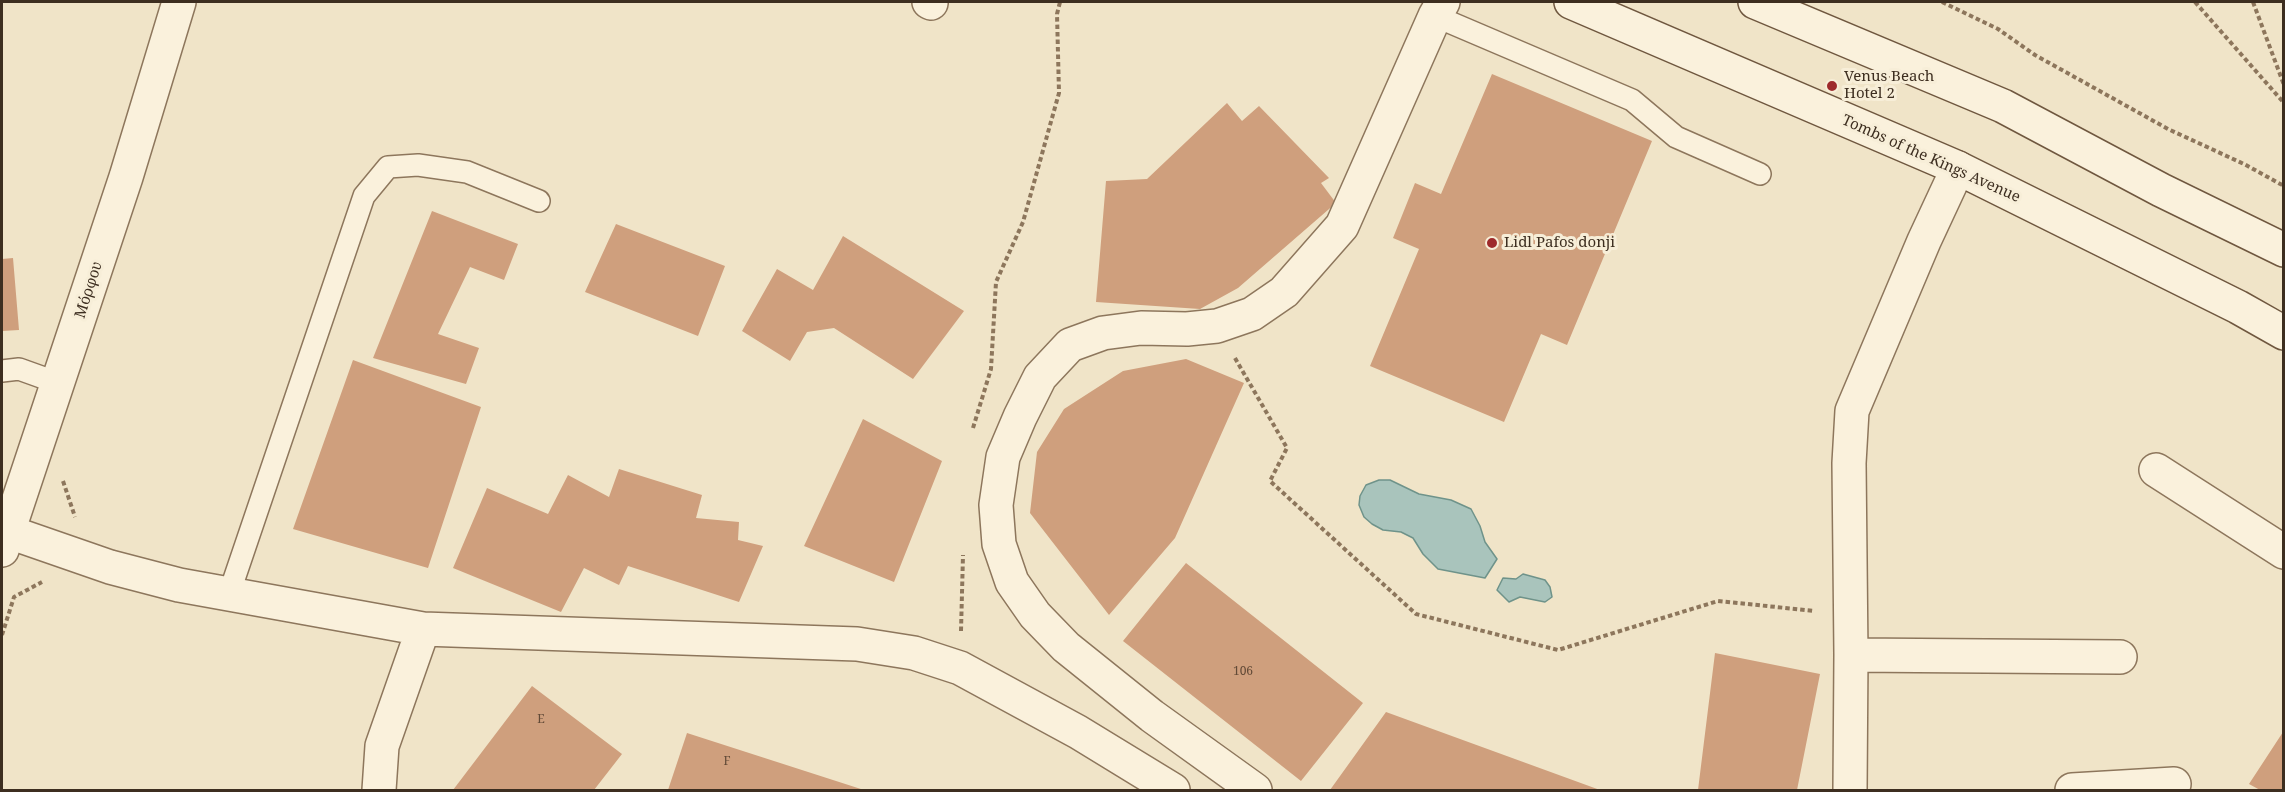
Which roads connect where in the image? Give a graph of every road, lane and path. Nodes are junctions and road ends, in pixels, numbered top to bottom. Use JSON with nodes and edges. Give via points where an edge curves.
{"nodes":[{"id":1,"x":1060,"y":2,"type":"edge"},
{"id":2,"x":1571,"y":2,"type":"edge"},
{"id":3,"x":1755,"y":2,"type":"edge"},
{"id":4,"x":1942,"y":2,"type":"edge"},
{"id":5,"x":2197,"y":2,"type":"edge"},
{"id":6,"x":2253,"y":2,"type":"edge"},
{"id":7,"x":1439,"y":9,"type":"edge"},
{"id":8,"x":174,"y":10,"type":"edge"},
{"id":9,"x":2283,"y":85,"type":"edge"},
{"id":10,"x":2283,"y":103,"type":"edge"},
{"id":11,"x":1958,"y":168,"type":"junction"},
{"id":12,"x":1760,"y":174,"type":"dead end"},
{"id":13,"x":2283,"y":186,"type":"edge"},
{"id":14,"x":539,"y":201,"type":"dead end"},
{"id":15,"x":2283,"y":250,"type":"edge"},
{"id":16,"x":1217,"y":326,"type":"junction"},
{"id":17,"x":2283,"y":333,"type":"edge"},
{"id":18,"x":2,"y":371,"type":"edge"},
{"id":19,"x":58,"y":383,"type":"junction"},
{"id":20,"x":972,"y":432,"type":"dead end"},
{"id":21,"x":2156,"y":470,"type":"dead end"},
{"id":22,"x":5,"y":541,"type":"edge"},
{"id":23,"x":963,"y":548,"type":"dead end"},
{"id":24,"x":2283,"y":552,"type":"edge"},
{"id":25,"x":229,"y":594,"type":"junction"},
{"id":26,"x":1851,"y":615,"type":"junction"},
{"id":27,"x":423,"y":629,"type":"junction"},
{"id":28,"x":1851,"y":655,"type":"junction"},
{"id":29,"x":2120,"y":657,"type":"dead end"},
{"id":30,"x":960,"y":668,"type":"junction"},
{"id":31,"x":2174,"y":784,"type":"dead end"},
{"id":32,"x":379,"y":790,"type":"edge"},
{"id":33,"x":1173,"y":790,"type":"edge"},
{"id":34,"x":1255,"y":790,"type":"edge"},
{"id":35,"x":1850,"y":790,"type":"edge"},
{"id":36,"x":2072,"y":790,"type":"edge"}],
"edges":[{"from":1,"to":20,"type":"path","via":[[1059,93],[1023,222],[996,282],[991,369]]},
{"from":2,"to":11,"type":"street","name":"Tombs of the Kings Avenue"},
{"from":3,"to":15,"type":"street","via":[[2003,106]]},
{"from":4,"to":13,"type":"path","via":[[1998,29],[2045,61],[2168,129]]},
{"from":5,"to":10,"type":"path"},
{"from":6,"to":9,"type":"path"},
{"from":7,"to":12,"type":"lane","via":[[1632,100],[1676,137]]},
{"from":7,"to":16,"type":"street","via":[[1342,226],[1284,292],[1252,314]]},
{"from":8,"to":19,"type":"street","name":"Μόρφου","via":[[126,177]]},
{"from":11,"to":17,"type":"street","name":"Tombs of the Kings Avenue"},
{"from":11,"to":26,"type":"street","via":[[1852,411]]},
{"from":14,"to":25,"type":"lane","via":[[467,172],[418,165],[388,167],[364,196]]},
{"from":16,"to":26,"type":"path","via":[[1287,448],[1270,481],[1416,614],[1558,650],[1718,601]]},
{"from":16,"to":34,"type":"street","via":[[1131,329],[1103,333],[1070,345],[1040,377],[1020,417],[1004,457],[996,515],[999,544],[1012,582],[1035,615],[1066,647],[1143,710]]},
{"from":18,"to":19,"type":"lane","via":[[19,369]]},
{"from":19,"to":22,"type":"street","name":"Μόρφου"},
{"from":21,"to":24,"type":"street"},
{"from":22,"to":25,"type":"street"},
{"from":23,"to":30,"type":"path"},
{"from":25,"to":27,"type":"street"},
{"from":26,"to":28,"type":"street"},
{"from":27,"to":30,"type":"street","via":[[857,644],[914,653]]},
{"from":27,"to":32,"type":"street","via":[[382,746]]},
{"from":28,"to":29,"type":"street"},
{"from":28,"to":35,"type":"street"},
{"from":30,"to":33,"type":"street","via":[[1078,732]]},
{"from":31,"to":36,"type":"street"}]}
